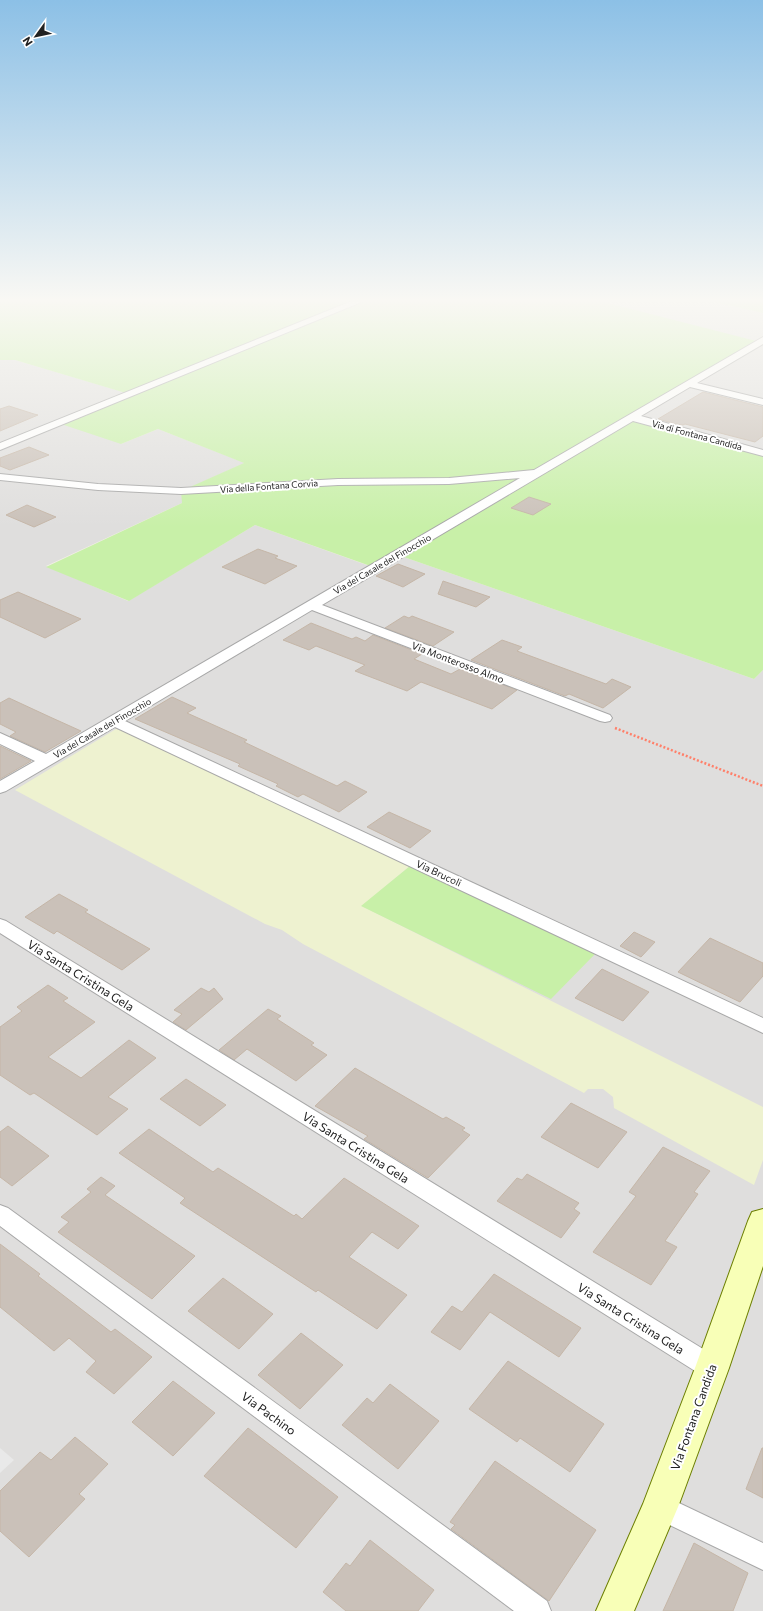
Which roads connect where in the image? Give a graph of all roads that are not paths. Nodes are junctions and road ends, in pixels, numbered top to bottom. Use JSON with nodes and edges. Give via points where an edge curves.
{"nodes":[{"id":1,"x":175,"y":376,"type":"edge"},
{"id":2,"x":702,"y":376,"type":"edge"},
{"id":3,"x":689,"y":384,"type":"junction"},
{"id":4,"x":763,"y":402,"type":"edge"},
{"id":5,"x":632,"y":417,"type":"junction"},
{"id":6,"x":0,"y":447,"type":"edge"},
{"id":7,"x":763,"y":453,"type":"edge"},
{"id":8,"x":539,"y":472,"type":"junction"},
{"id":9,"x":0,"y":477,"type":"edge"},
{"id":10,"x":311,"y":605,"type":"junction"},
{"id":11,"x":605,"y":718,"type":"road end"},
{"id":12,"x":114,"y":720,"type":"junction"},
{"id":13,"x":0,"y":738,"type":"edge"},
{"id":14,"x":46,"y":760,"type":"junction"},
{"id":15,"x":0,"y":788,"type":"edge"},
{"id":16,"x":0,"y":925,"type":"edge"},
{"id":17,"x":763,"y":1026,"type":"edge"},
{"id":18,"x":0,"y":1214,"type":"edge"},
{"id":19,"x":763,"y":1221,"type":"edge"},
{"id":20,"x":712,"y":1368,"type":"junction"},
{"id":21,"x":660,"y":1507,"type":"junction"},
{"id":22,"x":763,"y":1557,"type":"edge"},
{"id":23,"x":537,"y":1611,"type":"edge"},
{"id":24,"x":615,"y":1611,"type":"edge"}],
"edges":[{"from":1,"to":6,"type":"street"},
{"from":2,"to":3,"type":"street","name":"Via del Casale del Finocchio"},
{"from":3,"to":4,"type":"street"},
{"from":3,"to":5,"type":"street","name":"Via del Casale del Finocchio"},
{"from":5,"to":7,"type":"street","name":"Via di Fontana Candida"},
{"from":5,"to":8,"type":"street","name":"Via del Casale del Finocchio"},
{"from":8,"to":9,"type":"street","name":"Via della Fontana Corvia","via":[[449,481],[338,482],[171,491],[80,486]]},
{"from":8,"to":10,"type":"street","name":"Via del Casale del Finocchio"},
{"from":10,"to":11,"type":"street","name":"Via Monterosso Almo"},
{"from":10,"to":12,"type":"street","name":"Via del Casale del Finocchio"},
{"from":12,"to":14,"type":"street","name":"Via del Casale del Finocchio"},
{"from":12,"to":17,"type":"street","name":"Via Brucoli"},
{"from":13,"to":14,"type":"street"},
{"from":14,"to":15,"type":"street","name":"Via del Casale del Finocchio"},
{"from":16,"to":20,"type":"street","name":"Via Santa Cristina Gela"},
{"from":18,"to":23,"type":"street","name":"Via Pachino"},
{"from":19,"to":20,"type":"main road","name":"Via Fontana Candida"},
{"from":20,"to":21,"type":"main road","name":"Via Fontana Candida"},
{"from":21,"to":22,"type":"street"},
{"from":21,"to":24,"type":"main road","name":"Via Fontana Candida"}]}
